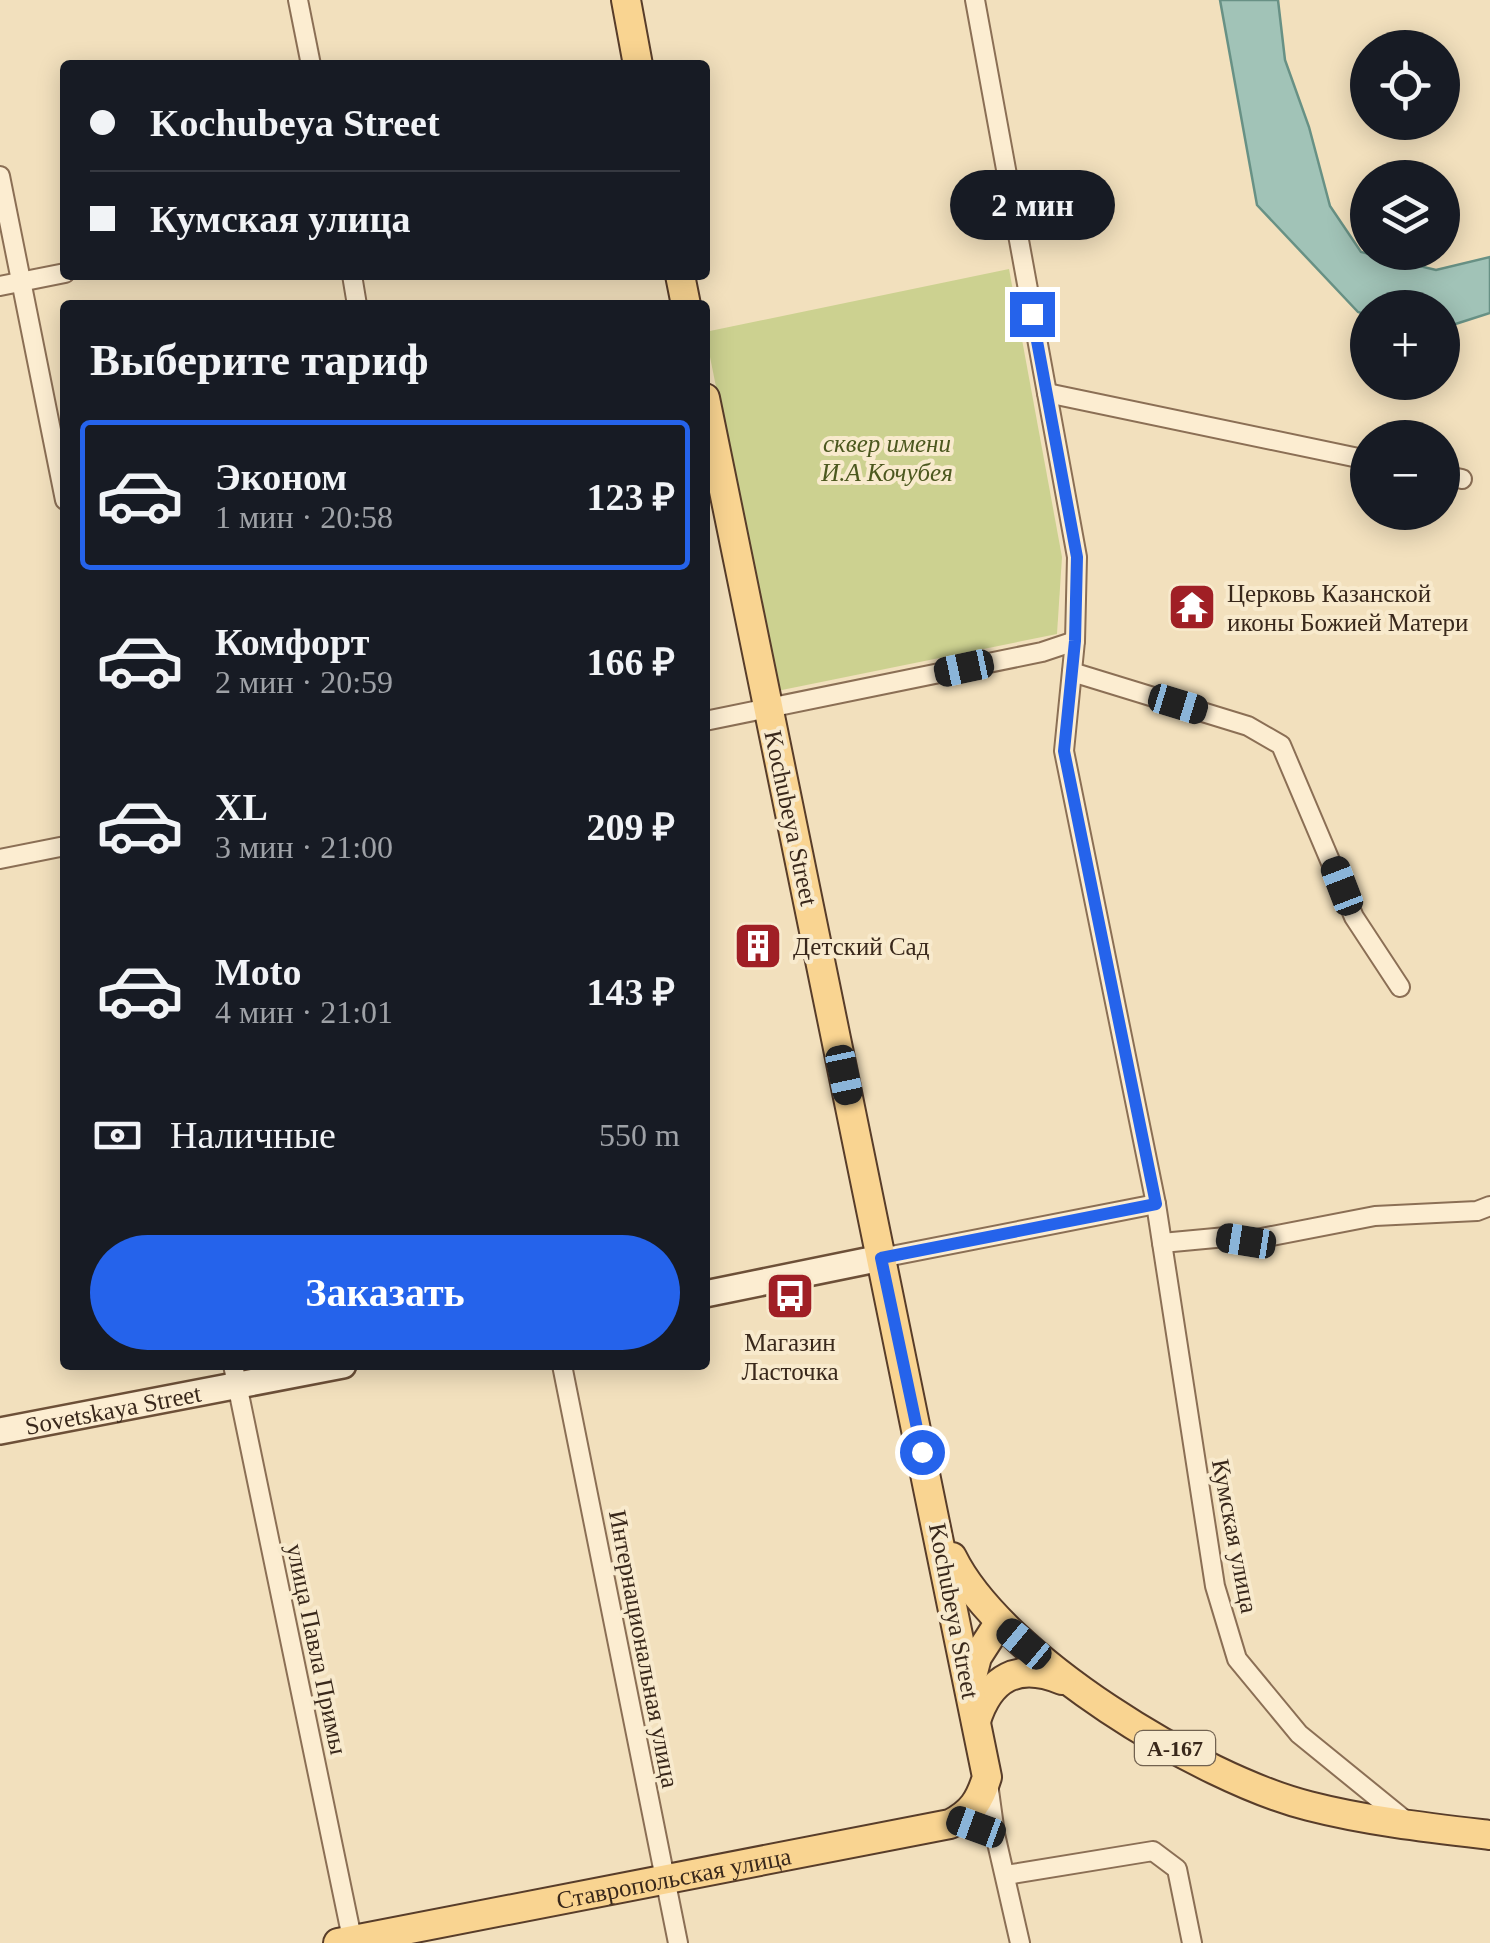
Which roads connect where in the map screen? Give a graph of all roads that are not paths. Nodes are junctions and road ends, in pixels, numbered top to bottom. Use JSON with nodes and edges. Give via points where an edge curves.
{"nodes":[{"id":1,"x":298,"y":0,"type":"edge"},
{"id":2,"x":626,"y":0,"type":"edge"},
{"id":3,"x":975,"y":0,"type":"edge"},
{"id":4,"x":310,"y":60,"type":"edge"},
{"id":5,"x":637,"y":60,"type":"edge"},
{"id":6,"x":0,"y":176,"type":"edge"},
{"id":7,"x":60,"y":275,"type":"edge"},
{"id":8,"x":21,"y":282,"type":"junction"},
{"id":9,"x":0,"y":286,"type":"edge"},
{"id":10,"x":1047,"y":392,"type":"junction"},
{"id":11,"x":710,"y":422,"type":"edge"},
{"id":12,"x":1350,"y":456,"type":"edge"},
{"id":13,"x":60,"y":475,"type":"edge"},
{"id":14,"x":1075,"y":641,"type":"junction"},
{"id":15,"x":1072,"y":672,"type":"junction"},
{"id":16,"x":769,"y":709,"type":"junction"},
{"id":17,"x":710,"y":720,"type":"edge"},
{"id":18,"x":60,"y":847,"type":"edge"},
{"id":19,"x":0,"y":859,"type":"edge"},
{"id":20,"x":1400,"y":986,"type":"dead end"},
{"id":21,"x":1156,"y":1204,"type":"junction"},
{"id":22,"x":1490,"y":1206,"type":"edge"},
{"id":23,"x":1162,"y":1243,"type":"junction"},
{"id":24,"x":881,"y":1258,"type":"junction"},
{"id":25,"x":710,"y":1293,"type":"edge"},
{"id":26,"x":289,"y":1370,"type":"edge"},
{"id":27,"x":563,"y":1370,"type":"edge"},
{"id":28,"x":235,"y":1375,"type":"edge"},
{"id":29,"x":0,"y":1431,"type":"edge"},
{"id":30,"x":938,"y":1529,"type":"junction"},
{"id":31,"x":1000,"y":1623,"type":"junction"},
{"id":32,"x":1073,"y":1685,"type":"junction"},
{"id":33,"x":969,"y":1687,"type":"junction"},
{"id":34,"x":976,"y":1721,"type":"junction"},
{"id":35,"x":987,"y":1777,"type":"junction"},
{"id":36,"x":957,"y":1820,"type":"junction"},
{"id":37,"x":1410,"y":1824,"type":"junction"},
{"id":38,"x":995,"y":1834,"type":"junction"},
{"id":39,"x":1490,"y":1835,"type":"edge"},
{"id":40,"x":1006,"y":1875,"type":"junction"},
{"id":41,"x":665,"y":1879,"type":"junction"},
{"id":42,"x":348,"y":1942,"type":"edge"},
{"id":43,"x":678,"y":1943,"type":"edge"},
{"id":44,"x":1020,"y":1943,"type":"edge"},
{"id":45,"x":1192,"y":1943,"type":"edge"}],
"edges":[{"from":1,"to":4,"type":"street"},
{"from":2,"to":5,"type":"main road"},
{"from":3,"to":10,"type":"street","name":"Кумская улица"},
{"from":6,"to":8,"type":"street"},
{"from":7,"to":8,"type":"street"},
{"from":8,"to":9,"type":"street"},
{"from":8,"to":13,"type":"street"},
{"from":10,"to":12,"type":"street"},
{"from":10,"to":14,"type":"street","name":"Кумская улица","via":[[1077,557]]},
{"from":11,"to":16,"type":"main road","name":"Kochubeya Street","number":"А-167"},
{"from":14,"to":15,"type":"street","name":"Кумская улица"},
{"from":14,"to":16,"type":"street"},
{"from":15,"to":20,"type":"street","via":[[1248,726],[1281,745],[1354,917]]},
{"from":15,"to":21,"type":"street","name":"Кумская улица","via":[[1064,751]]},
{"from":16,"to":17,"type":"street"},
{"from":16,"to":24,"type":"main road","name":"Kochubeya Street","number":"А-167"},
{"from":18,"to":19,"type":"street"},
{"from":21,"to":23,"type":"street","name":"Кумская улица"},
{"from":21,"to":24,"type":"street"},
{"from":22,"to":23,"type":"street","via":[[1375,1216],[1246,1241]]},
{"from":23,"to":37,"type":"street","name":"Кумская улица","via":[[1215,1586],[1237,1659],[1299,1734]]},
{"from":24,"to":25,"type":"street"},
{"from":24,"to":30,"type":"main road","name":"Kochubeya Street","number":"А-167"},
{"from":26,"to":28,"type":"street","name":"Sovetskaya Street"},
{"from":27,"to":41,"type":"street","name":"Интернациональная улица"},
{"from":28,"to":29,"type":"street","name":"Sovetskaya Street"},
{"from":28,"to":42,"type":"street","name":"улица Павла Примы"},
{"from":30,"to":31,"type":"main road","number":"А-167","via":[[965,1583]]},
{"from":30,"to":33,"type":"main road","name":"Kochubeya Street"},
{"from":31,"to":32,"type":"main road","number":"А-167"},
{"from":31,"to":33,"type":"main road","via":[[977,1658]]},
{"from":32,"to":34,"type":"main road","via":[[1049,1675],[1013,1675],[984,1695]]},
{"from":32,"to":37,"type":"main road","number":"А-167","via":[[1206,1768],[1307,1806]]},
{"from":33,"to":34,"type":"main road","name":"Kochubeya Street"},
{"from":34,"to":35,"type":"main road","name":"Kochubeya Street"},
{"from":35,"to":36,"type":"main road","via":[[980,1799]]},
{"from":35,"to":38,"type":"street","name":"Kochubeya Street"},
{"from":36,"to":38,"type":"street"},
{"from":36,"to":41,"type":"main road","name":"Ставропольская улица"},
{"from":37,"to":39,"type":"main road","number":"А-167"},
{"from":38,"to":40,"type":"street","name":"Kochubeya Street"},
{"from":40,"to":44,"type":"street","name":"Kochubeya Street"},
{"from":40,"to":45,"type":"street","via":[[1153,1852],[1177,1869]]},
{"from":41,"to":42,"type":"main road","name":"Ставропольская улица"},
{"from":41,"to":43,"type":"street","name":"Интернациональная улица"}]}
